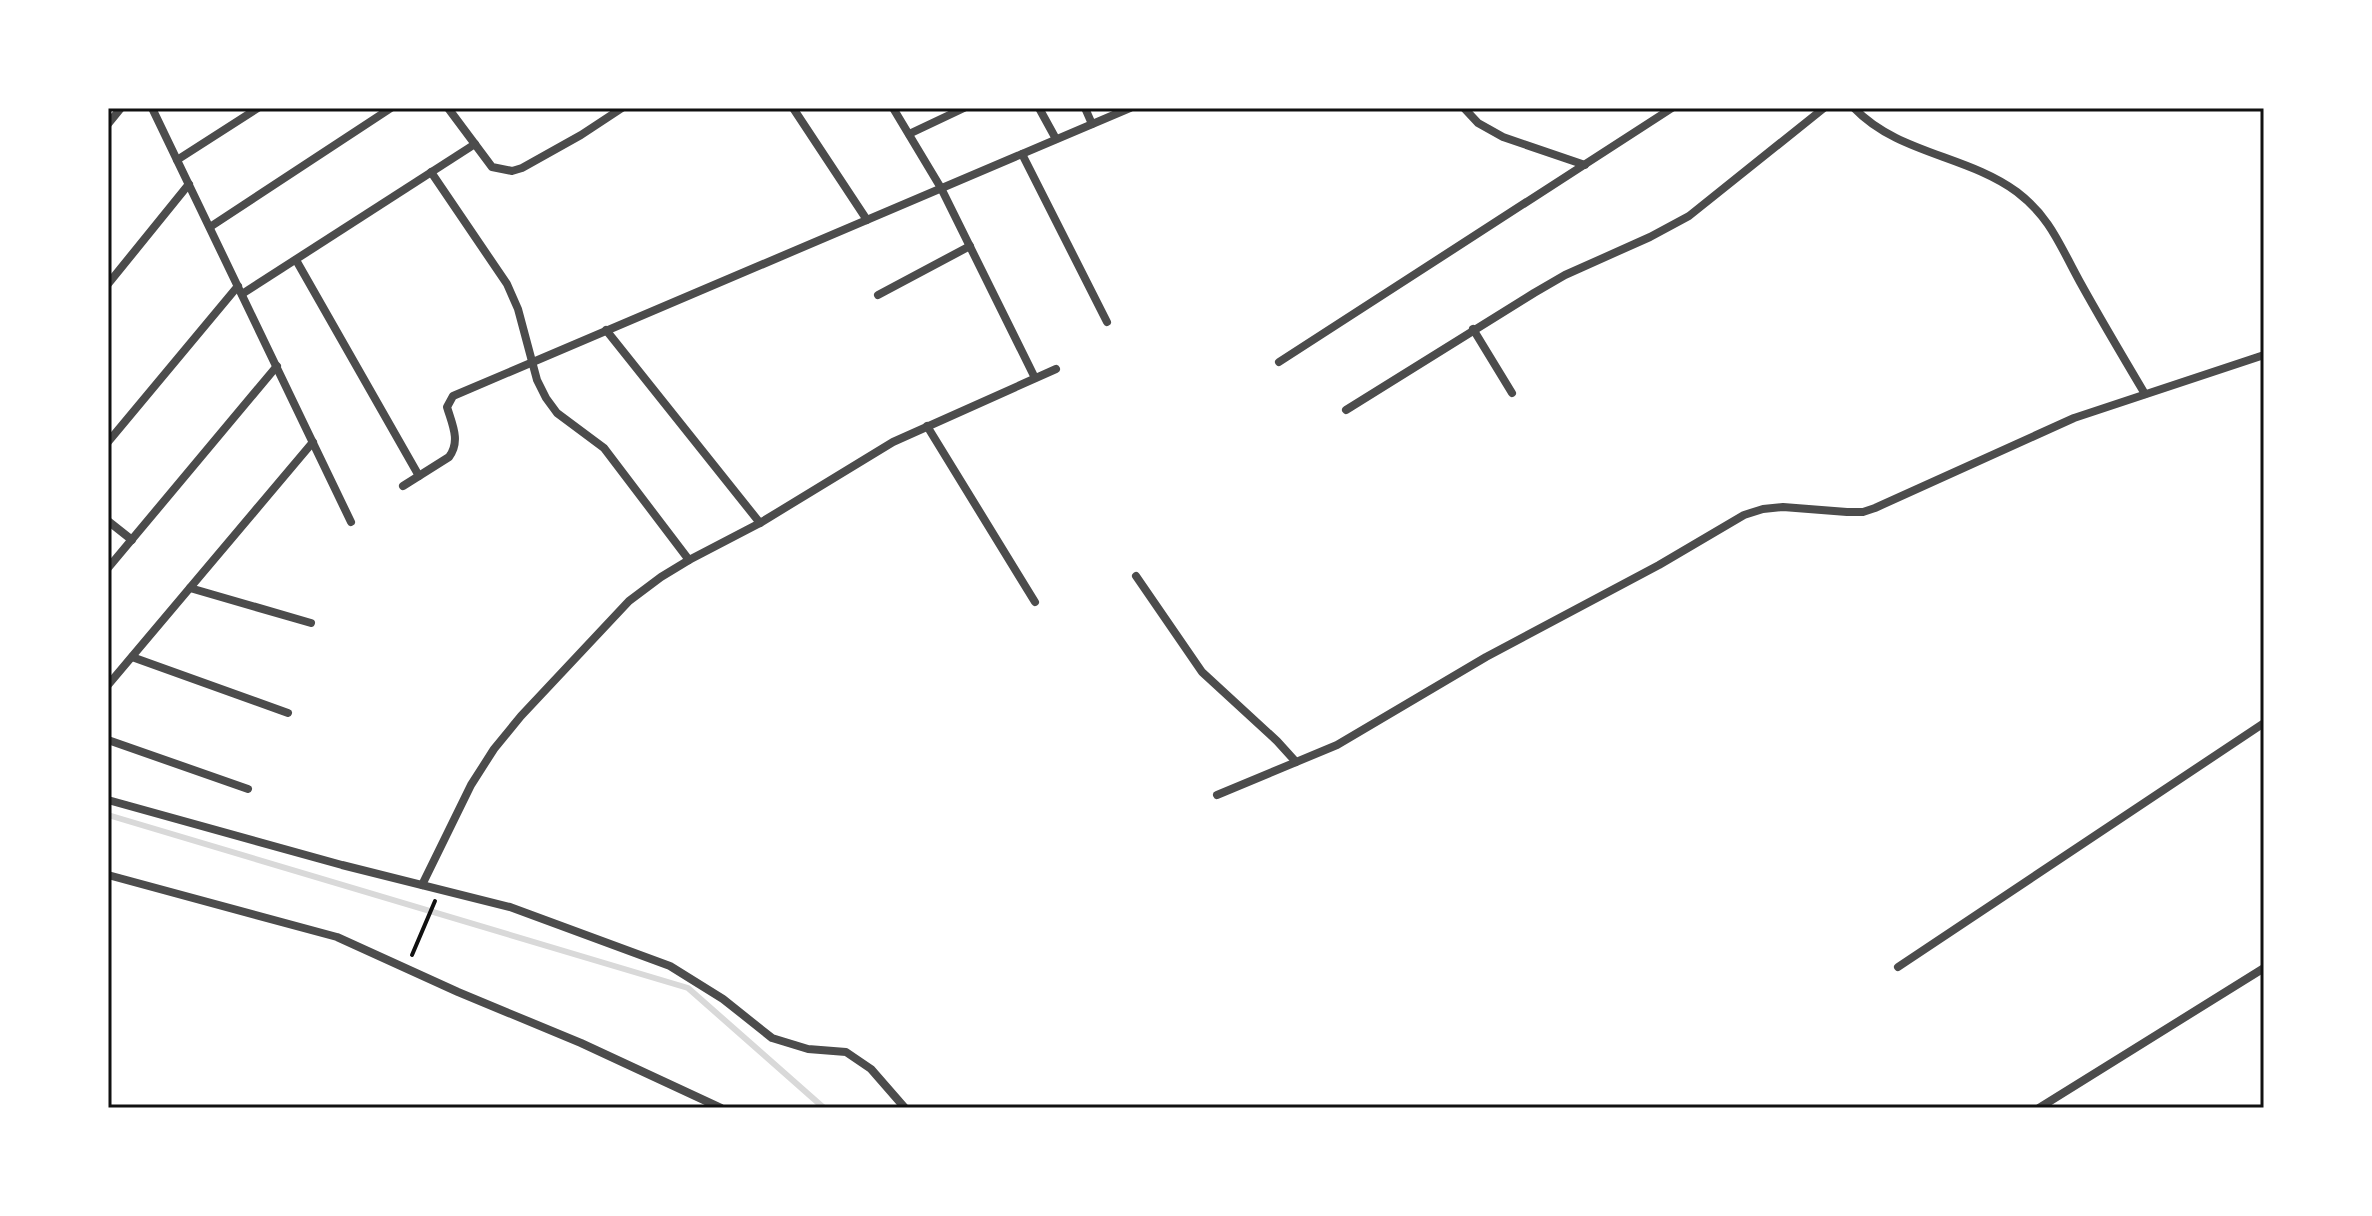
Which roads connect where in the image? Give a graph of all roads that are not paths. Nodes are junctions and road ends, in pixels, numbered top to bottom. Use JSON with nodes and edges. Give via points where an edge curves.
{"nodes":[{"id":1,"x":121,"y":108,"type":"edge"},
{"id":2,"x":152,"y":108,"type":"edge"},
{"id":3,"x":258,"y":108,"type":"edge"},
{"id":4,"x":391,"y":108,"type":"edge"},
{"id":5,"x":448,"y":108,"type":"edge"},
{"id":6,"x":622,"y":108,"type":"edge"},
{"id":7,"x":793,"y":108,"type":"edge"},
{"id":8,"x":893,"y":108,"type":"edge"},
{"id":9,"x":964,"y":108,"type":"edge"},
{"id":10,"x":1039,"y":108,"type":"edge"},
{"id":11,"x":1085,"y":108,"type":"edge"},
{"id":12,"x":1130,"y":108,"type":"edge"},
{"id":13,"x":1464,"y":108,"type":"edge"},
{"id":14,"x":1672,"y":108,"type":"edge"},
{"id":15,"x":1824,"y":108,"type":"edge"},
{"id":16,"x":1854,"y":108,"type":"edge"},
{"id":17,"x":108,"y":124,"type":"edge"},
{"id":18,"x":1092,"y":124,"type":"junction"},
{"id":19,"x":909,"y":134,"type":"junction"},
{"id":20,"x":1056,"y":139,"type":"junction"},
{"id":21,"x":475,"y":144,"type":"junction"},
{"id":22,"x":1022,"y":154,"type":"junction"},
{"id":23,"x":177,"y":160,"type":"junction"},
{"id":24,"x":1585,"y":165,"type":"junction"},
{"id":25,"x":431,"y":172,"type":"junction"},
{"id":26,"x":189,"y":184,"type":"junction"},
{"id":27,"x":941,"y":188,"type":"junction"},
{"id":28,"x":867,"y":220,"type":"junction"},
{"id":29,"x":210,"y":227,"type":"junction"},
{"id":30,"x":970,"y":246,"type":"junction"},
{"id":31,"x":296,"y":260,"type":"junction"},
{"id":32,"x":108,"y":284,"type":"edge"},
{"id":33,"x":240,"y":290,"type":"junction"},
{"id":34,"x":878,"y":295,"type":"dead end"},
{"id":35,"x":1107,"y":322,"type":"dead end"},
{"id":36,"x":1473,"y":329,"type":"junction"},
{"id":37,"x":606,"y":330,"type":"junction"},
{"id":38,"x":2264,"y":355,"type":"edge"},
{"id":39,"x":533,"y":361,"type":"junction"},
{"id":40,"x":1279,"y":362,"type":"dead end"},
{"id":41,"x":277,"y":366,"type":"junction"},
{"id":42,"x":1056,"y":369,"type":"dead end"},
{"id":43,"x":1035,"y":378,"type":"junction"},
{"id":44,"x":1512,"y":393,"type":"dead end"},
{"id":45,"x":2145,"y":394,"type":"junction"},
{"id":46,"x":1346,"y":410,"type":"dead end"},
{"id":47,"x":927,"y":426,"type":"junction"},
{"id":48,"x":108,"y":442,"type":"edge"},
{"id":49,"x":313,"y":442,"type":"junction"},
{"id":50,"x":419,"y":476,"type":"junction"},
{"id":51,"x":403,"y":486,"type":"dead end"},
{"id":52,"x":108,"y":521,"type":"edge"},
{"id":53,"x":351,"y":522,"type":"dead end"},
{"id":54,"x":760,"y":523,"type":"junction"},
{"id":55,"x":132,"y":540,"type":"junction"},
{"id":56,"x":689,"y":560,"type":"junction"},
{"id":57,"x":108,"y":568,"type":"edge"},
{"id":58,"x":1136,"y":576,"type":"dead end"},
{"id":59,"x":190,"y":588,"type":"junction"},
{"id":60,"x":1035,"y":602,"type":"dead end"},
{"id":61,"x":311,"y":623,"type":"dead end"},
{"id":62,"x":132,"y":657,"type":"junction"},
{"id":63,"x":108,"y":685,"type":"edge"},
{"id":64,"x":288,"y":713,"type":"dead end"},
{"id":65,"x":2264,"y":723,"type":"edge"},
{"id":66,"x":108,"y":740,"type":"edge"},
{"id":67,"x":1296,"y":762,"type":"junction"},
{"id":68,"x":248,"y":789,"type":"dead end"},
{"id":69,"x":1217,"y":795,"type":"dead end"},
{"id":70,"x":108,"y":800,"type":"edge"},
{"id":71,"x":108,"y":875,"type":"edge"},
{"id":72,"x":422,"y":885,"type":"junction"},
{"id":73,"x":1898,"y":967,"type":"dead end"},
{"id":74,"x":2264,"y":968,"type":"edge"},
{"id":75,"x":721,"y":1108,"type":"edge"},
{"id":76,"x":905,"y":1108,"type":"edge"},
{"id":77,"x":2039,"y":1108,"type":"edge"}],
"edges":[{"from":1,"to":17,"type":"street"},
{"from":2,"to":23,"type":"street"},
{"from":3,"to":23,"type":"street"},
{"from":4,"to":29,"type":"street"},
{"from":5,"to":21,"type":"street"},
{"from":6,"to":21,"type":"street","via":[[512,171],[492,167]]},
{"from":7,"to":28,"type":"street"},
{"from":8,"to":19,"type":"street"},
{"from":9,"to":19,"type":"street"},
{"from":10,"to":20,"type":"street"},
{"from":11,"to":18,"type":"street"},
{"from":12,"to":18,"type":"street"},
{"from":13,"to":24,"type":"street","via":[[1503,137]]},
{"from":14,"to":24,"type":"street"},
{"from":15,"to":36,"type":"street","via":[[1689,216],[1565,275]]},
{"from":16,"to":45,"type":"street","via":[[1887,135],[1994,179],[2042,214]]},
{"from":18,"to":20,"type":"street"},
{"from":19,"to":27,"type":"street"},
{"from":20,"to":22,"type":"street"},
{"from":21,"to":25,"type":"street"},
{"from":22,"to":27,"type":"street"},
{"from":22,"to":35,"type":"street"},
{"from":23,"to":26,"type":"street"},
{"from":24,"to":40,"type":"street"},
{"from":25,"to":31,"type":"street"},
{"from":25,"to":39,"type":"street","via":[[507,284]]},
{"from":26,"to":29,"type":"street"},
{"from":26,"to":32,"type":"street"},
{"from":27,"to":28,"type":"street"},
{"from":27,"to":30,"type":"street"},
{"from":28,"to":37,"type":"street"},
{"from":29,"to":33,"type":"street"},
{"from":30,"to":34,"type":"street"},
{"from":30,"to":43,"type":"street"},
{"from":31,"to":33,"type":"street"},
{"from":31,"to":50,"type":"street"},
{"from":33,"to":41,"type":"street"},
{"from":33,"to":48,"type":"street"},
{"from":36,"to":44,"type":"street"},
{"from":36,"to":46,"type":"street"},
{"from":37,"to":39,"type":"street"},
{"from":37,"to":54,"type":"street"},
{"from":38,"to":45,"type":"street"},
{"from":39,"to":50,"type":"street","via":[[450,399],[453,451]]},
{"from":39,"to":56,"type":"street","via":[[537,380],[557,413],[604,448]]},
{"from":41,"to":49,"type":"street"},
{"from":41,"to":55,"type":"street"},
{"from":42,"to":43,"type":"street"},
{"from":43,"to":47,"type":"street"},
{"from":45,"to":67,"type":"street","via":[[2074,418],[1863,512],[1783,507],[1744,515],[1337,745]]},
{"from":47,"to":54,"type":"street"},
{"from":47,"to":60,"type":"street"},
{"from":49,"to":53,"type":"street"},
{"from":49,"to":59,"type":"street"},
{"from":50,"to":51,"type":"street"},
{"from":52,"to":55,"type":"street"},
{"from":54,"to":56,"type":"street"},
{"from":55,"to":57,"type":"street"},
{"from":56,"to":72,"type":"street","via":[[629,601],[521,716],[471,785]]},
{"from":58,"to":67,"type":"street","via":[[1202,672]]},
{"from":59,"to":61,"type":"street"},
{"from":59,"to":62,"type":"street"},
{"from":62,"to":63,"type":"street"},
{"from":62,"to":64,"type":"street"},
{"from":65,"to":73,"type":"street"},
{"from":66,"to":68,"type":"street"},
{"from":67,"to":69,"type":"street"},
{"from":70,"to":72,"type":"street"},
{"from":71,"to":75,"type":"street","via":[[337,937]]},
{"from":72,"to":76,"type":"street","via":[[510,907],[670,966],[772,1038],[808,1049],[846,1052],[871,1069]]},
{"from":74,"to":77,"type":"street"}]}
